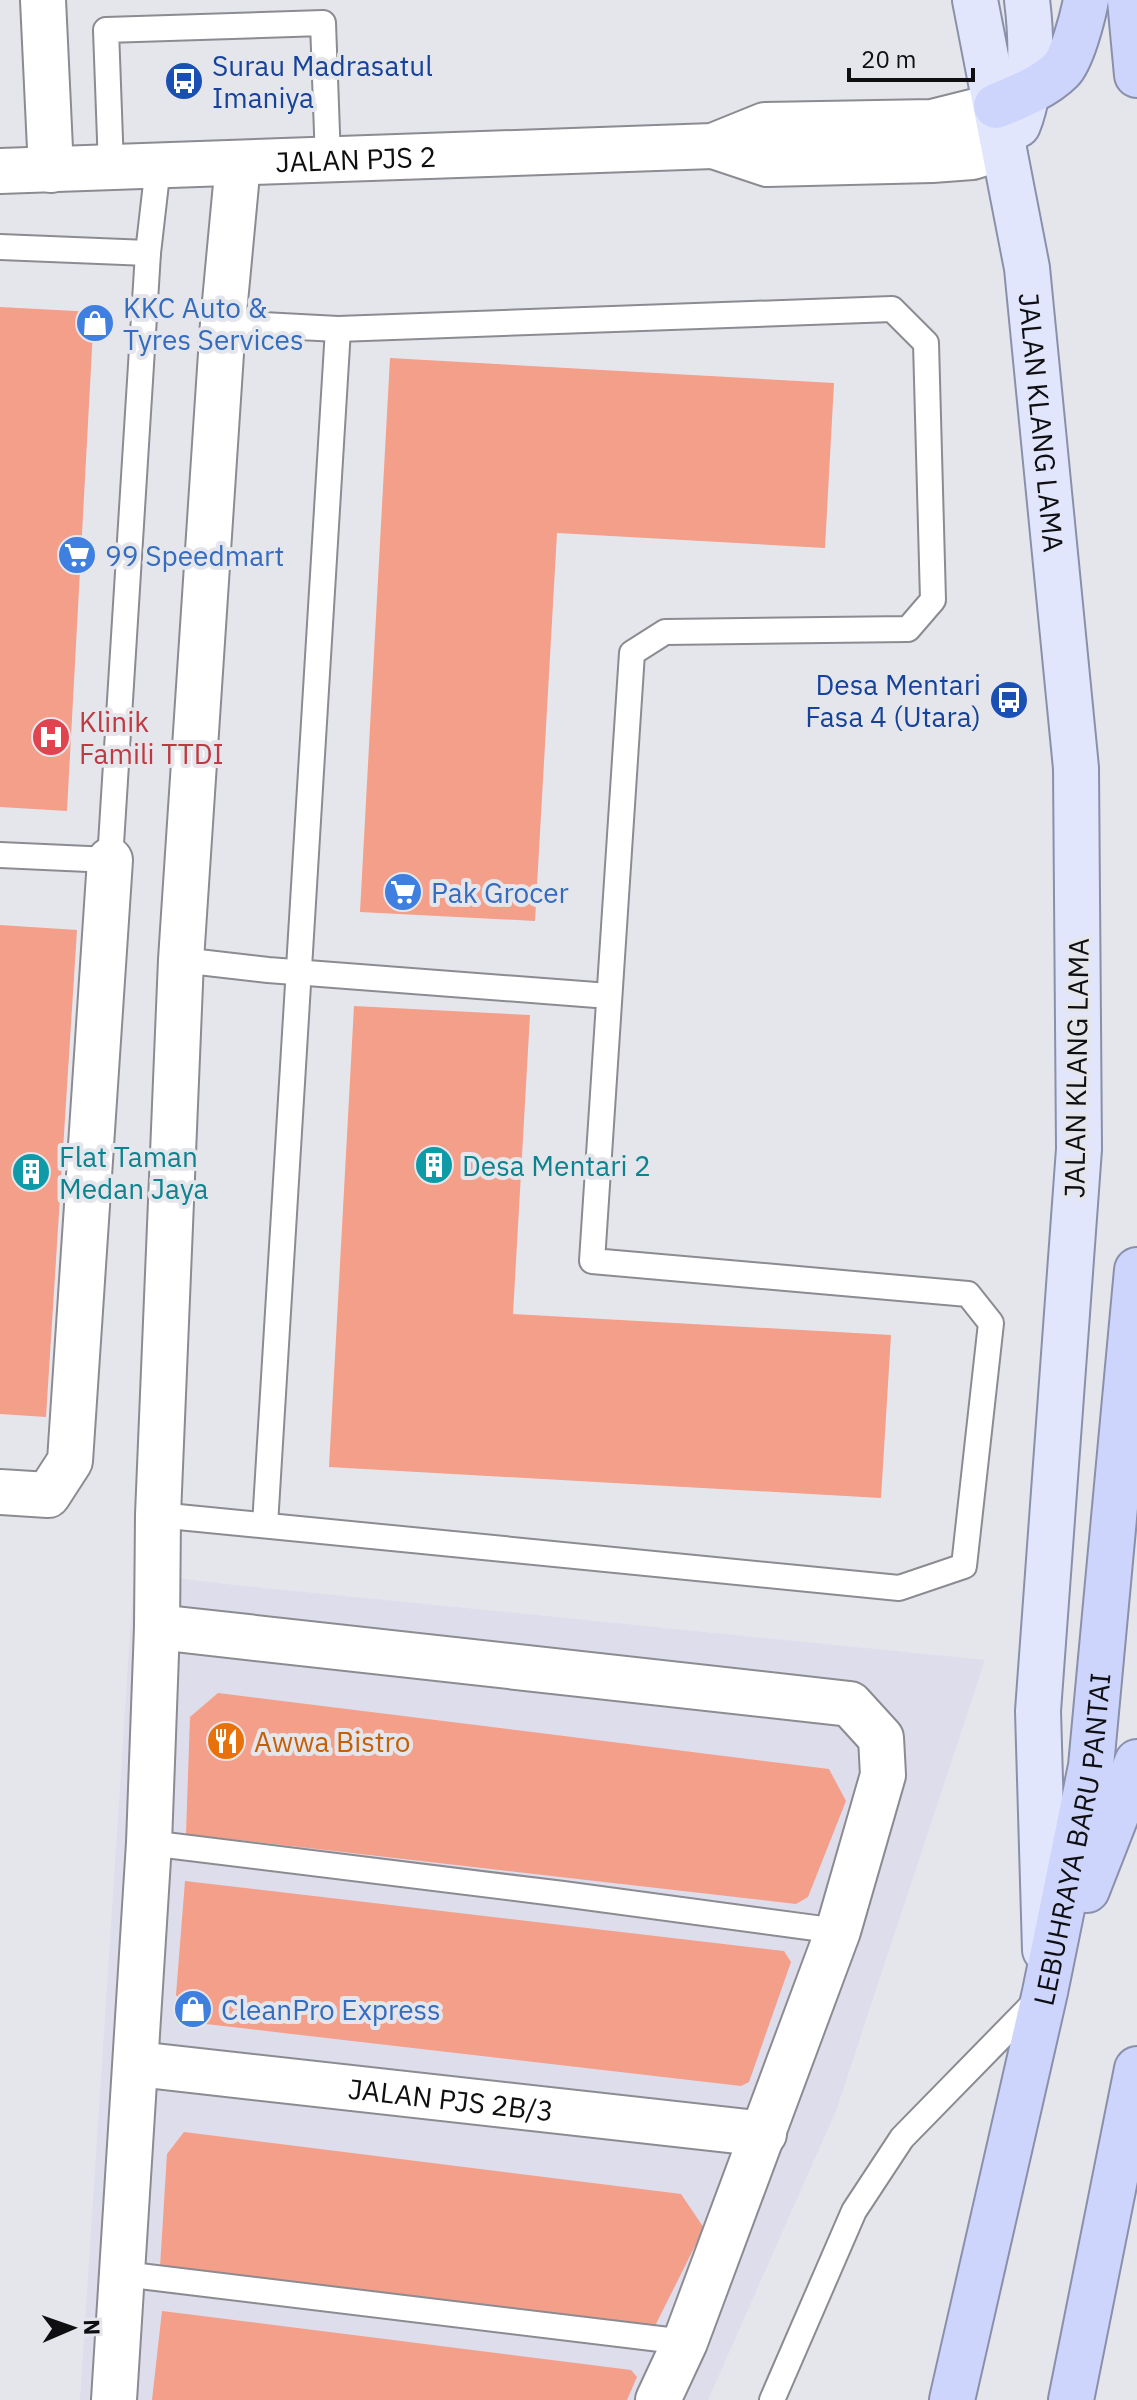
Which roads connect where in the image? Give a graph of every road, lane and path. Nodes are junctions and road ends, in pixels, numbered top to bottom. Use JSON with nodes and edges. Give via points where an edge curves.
{"nodes":[{"id":1,"x":43,"y":0,"type":"edge"},
{"id":2,"x":975,"y":0,"type":"edge"},
{"id":3,"x":1027,"y":0,"type":"edge"},
{"id":4,"x":1086,"y":0,"type":"edge"},
{"id":5,"x":1130,"y":0,"type":"edge"},
{"id":6,"x":1137,"y":75,"type":"edge"},
{"id":7,"x":1009,"y":116,"type":"junction"},
{"id":8,"x":328,"y":160,"type":"junction"},
{"id":9,"x":238,"y":163,"type":"junction"},
{"id":10,"x":158,"y":166,"type":"junction"},
{"id":11,"x":111,"y":167,"type":"junction"},
{"id":12,"x":51,"y":170,"type":"junction"},
{"id":13,"x":0,"y":171,"type":"edge"},
{"id":14,"x":0,"y":247,"type":"edge"},
{"id":15,"x":148,"y":253,"type":"junction"},
{"id":16,"x":223,"y":323,"type":"junction"},
{"id":17,"x":338,"y":329,"type":"junction"},
{"id":18,"x":0,"y":855,"type":"edge"},
{"id":19,"x":110,"y":860,"type":"junction"},
{"id":20,"x":181,"y":960,"type":"junction"},
{"id":21,"x":299,"y":972,"type":"junction"},
{"id":22,"x":609,"y":996,"type":"junction"},
{"id":23,"x":1137,"y":1270,"type":"edge"},
{"id":24,"x":0,"y":1492,"type":"edge"},
{"id":25,"x":158,"y":1515,"type":"junction"},
{"id":26,"x":265,"y":1525,"type":"junction"},
{"id":27,"x":157,"y":1627,"type":"junction"},
{"id":28,"x":1137,"y":1762,"type":"edge"},
{"id":29,"x":149,"y":1843,"type":"junction"},
{"id":30,"x":838,"y":1931,"type":"junction"},
{"id":31,"x":1045,"y":1992,"type":"junction"},
{"id":32,"x":137,"y":2064,"type":"junction"},
{"id":33,"x":1137,"y":2069,"type":"edge"},
{"id":34,"x":764,"y":2134,"type":"junction"},
{"id":35,"x":123,"y":2274,"type":"junction"},
{"id":36,"x":685,"y":2342,"type":"junction"},
{"id":37,"x":114,"y":2400,"type":"edge"},
{"id":38,"x":658,"y":2400,"type":"edge"},
{"id":39,"x":772,"y":2400,"type":"edge"},
{"id":40,"x":952,"y":2400,"type":"edge"},
{"id":41,"x":1071,"y":2400,"type":"edge"}],
"edges":[{"from":1,"to":12,"type":"street"},
{"from":2,"to":7,"type":"main road","name":"JALAN KLANG LAMA"},
{"from":3,"to":7,"type":"main road","name":"JALAN KLANG LAMA","via":[[1029,59]]},
{"from":4,"to":7,"type":"highway","via":[[1063,69]]},
{"from":5,"to":6,"type":"highway"},
{"from":7,"to":8,"type":"street","name":"JALAN PJS 2","via":[[765,125],[713,146]]},
{"from":7,"to":31,"type":"main road","name":"JALAN KLANG LAMA","via":[[1076,768],[1079,1149],[1038,1711]]},
{"from":8,"to":9,"type":"street","name":"JALAN PJS 2"},
{"from":8,"to":11,"type":"lane","via":[[323,23],[307,23],[106,30]]},
{"from":9,"to":10,"type":"street","name":"JALAN PJS 2"},
{"from":9,"to":16,"type":"street"},
{"from":10,"to":11,"type":"street","name":"JALAN PJS 2"},
{"from":10,"to":15,"type":"lane"},
{"from":11,"to":12,"type":"street","name":"JALAN PJS 2"},
{"from":12,"to":13,"type":"street","name":"JALAN PJS 2"},
{"from":14,"to":15,"type":"lane"},
{"from":15,"to":19,"type":"lane"},
{"from":16,"to":17,"type":"lane"},
{"from":16,"to":20,"type":"street"},
{"from":17,"to":21,"type":"lane"},
{"from":17,"to":22,"type":"lane","via":[[892,309],[926,343],[933,600],[908,629],[665,632],[632,653]]},
{"from":18,"to":19,"type":"lane"},
{"from":19,"to":24,"type":"street","via":[[70,1461],[48,1495]]},
{"from":20,"to":21,"type":"lane"},
{"from":20,"to":25,"type":"street"},
{"from":21,"to":22,"type":"lane"},
{"from":21,"to":26,"type":"lane"},
{"from":22,"to":26,"type":"lane","via":[[592,1261],[968,1294],[991,1323],[964,1566],[899,1588]]},
{"from":23,"to":31,"type":"highway","name":"LEBUHRAYA BARU PANTAI","via":[[1091,1766]]},
{"from":25,"to":26,"type":"lane"},
{"from":25,"to":27,"type":"street"},
{"from":27,"to":29,"type":"street"},
{"from":27,"to":30,"type":"street","via":[[850,1704],[881,1738],[883,1775]]},
{"from":28,"to":31,"type":"highway"},
{"from":29,"to":30,"type":"lane"},
{"from":29,"to":32,"type":"street"},
{"from":30,"to":34,"type":"street"},
{"from":31,"to":39,"type":"lane","via":[[902,2138],[854,2211]]},
{"from":31,"to":40,"type":"highway","name":"LEBUHRAYA BARU PANTAI"},
{"from":32,"to":34,"type":"street","name":"JALAN PJS 2B/3"},
{"from":32,"to":35,"type":"street"},
{"from":33,"to":41,"type":"highway"},
{"from":34,"to":36,"type":"street"},
{"from":35,"to":36,"type":"lane"},
{"from":35,"to":37,"type":"street"},
{"from":36,"to":38,"type":"street"}]}
